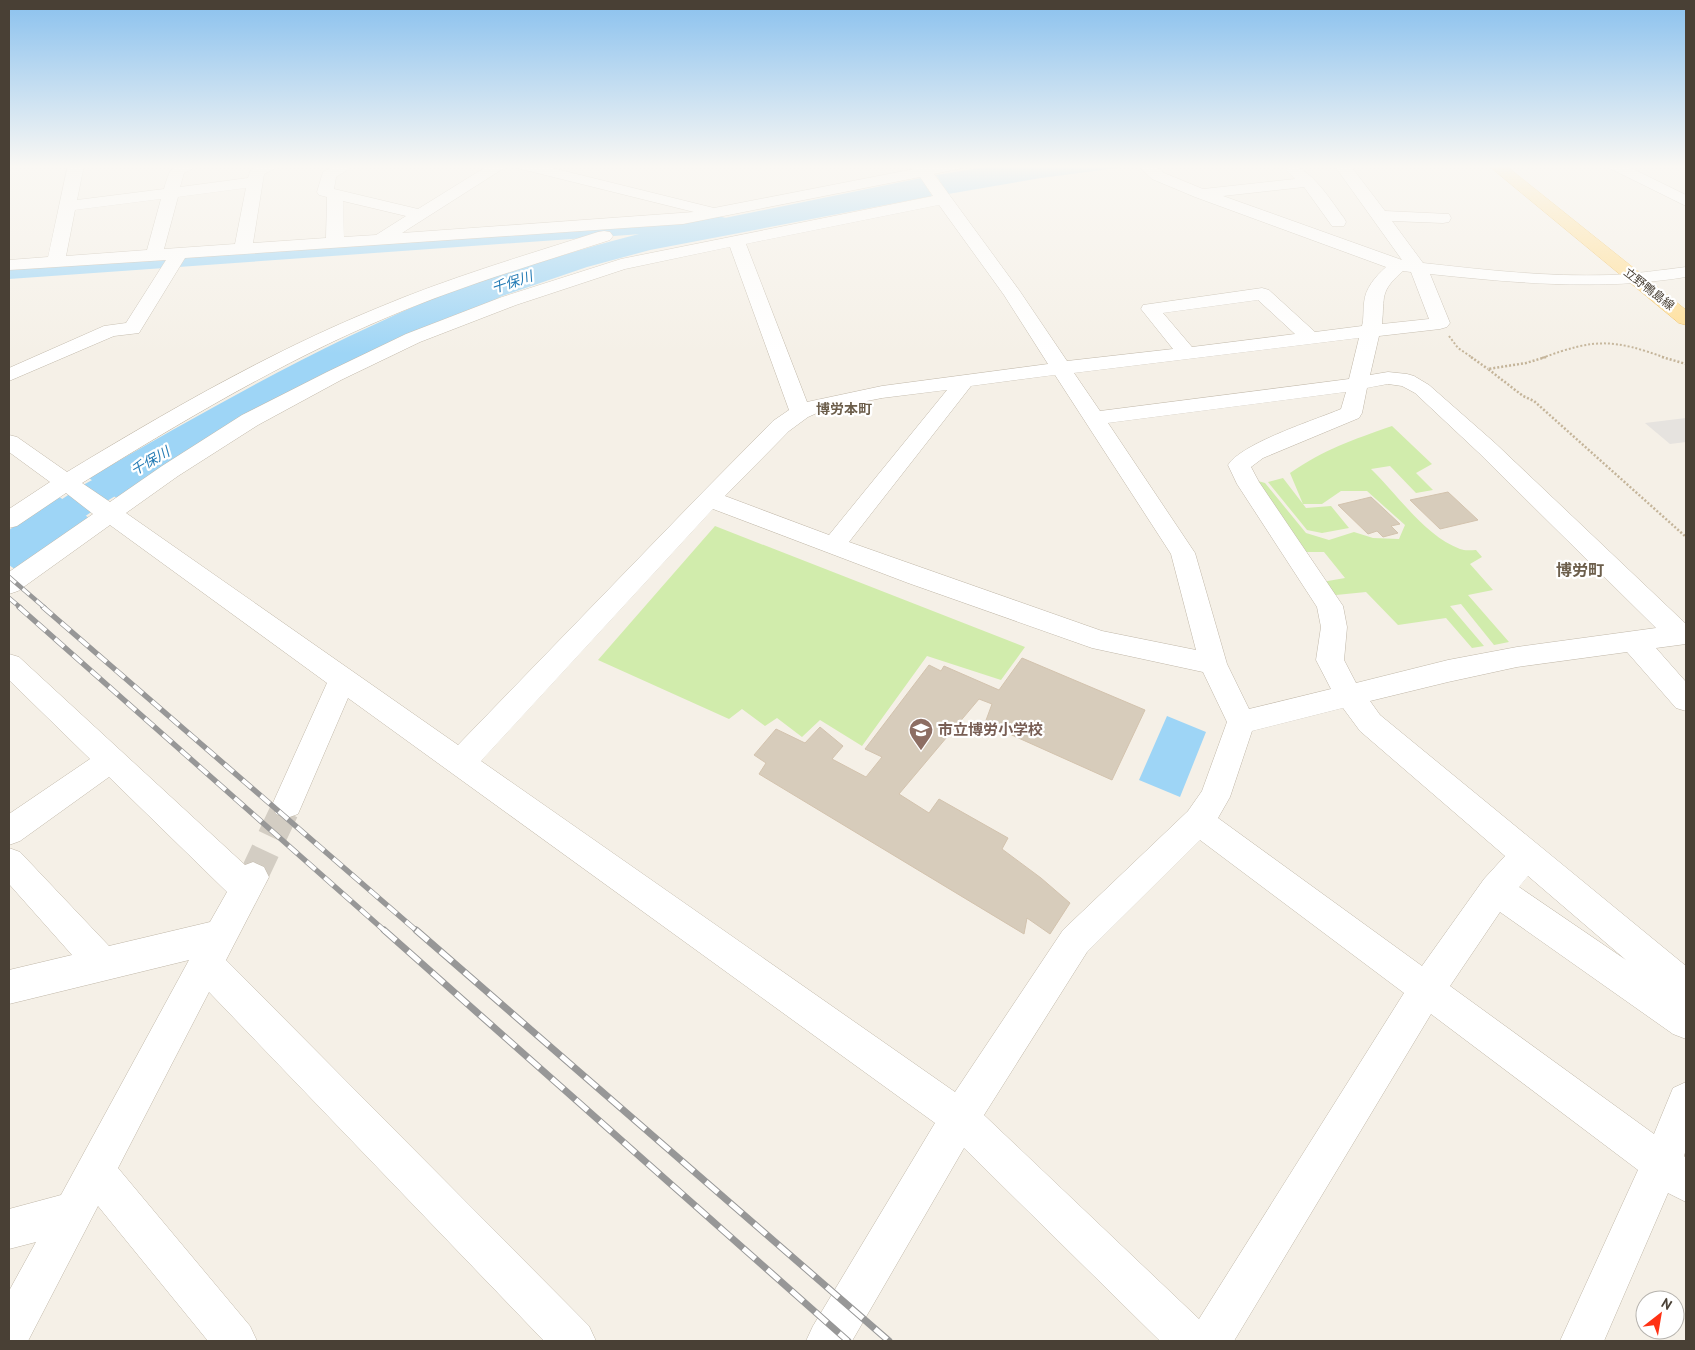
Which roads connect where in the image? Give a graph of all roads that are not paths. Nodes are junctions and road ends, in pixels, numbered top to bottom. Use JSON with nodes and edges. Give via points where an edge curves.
{"nodes":[{"id":1,"x":63,"y":228,"type":"edge"},
{"id":2,"x":162,"y":228,"type":"edge"},
{"id":3,"x":246,"y":228,"type":"edge"},
{"id":4,"x":335,"y":228,"type":"edge"},
{"id":5,"x":398,"y":228,"type":"edge"},
{"id":6,"x":621,"y":228,"type":"edge"},
{"id":7,"x":795,"y":228,"type":"edge"},
{"id":8,"x":965,"y":228,"type":"edge"},
{"id":9,"x":1296,"y":228,"type":"edge"},
{"id":10,"x":1389,"y":228,"type":"edge"},
{"id":11,"x":1573,"y":228,"type":"edge"},
{"id":12,"x":607,"y":230,"type":"junction"},
{"id":13,"x":736,"y":240,"type":"junction"},
{"id":14,"x":378,"y":241,"type":"junction"},
{"id":15,"x":335,"y":243,"type":"junction"},
{"id":16,"x":243,"y":249,"type":"junction"},
{"id":17,"x":154,"y":255,"type":"junction"},
{"id":18,"x":176,"y":259,"type":"junction"},
{"id":19,"x":56,"y":262,"type":"junction"},
{"id":20,"x":1399,"y":265,"type":"junction"},
{"id":21,"x":9,"y":266,"type":"edge"},
{"id":22,"x":1418,"y":268,"type":"junction"},
{"id":23,"x":1686,"y":272,"type":"edge"},
{"id":24,"x":1636,"y":279,"type":"junction"},
{"id":25,"x":1686,"y":319,"type":"edge"},
{"id":26,"x":1370,"y":330,"type":"junction"},
{"id":27,"x":1309,"y":337,"type":"junction"},
{"id":28,"x":1187,"y":352,"type":"junction"},
{"id":29,"x":1062,"y":368,"type":"junction"},
{"id":30,"x":9,"y":375,"type":"edge"},
{"id":31,"x":964,"y":382,"type":"junction"},
{"id":32,"x":1358,"y":384,"type":"junction"},
{"id":33,"x":800,"y":412,"type":"junction"},
{"id":34,"x":1095,"y":418,"type":"junction"},
{"id":35,"x":9,"y":442,"type":"edge"},
{"id":36,"x":67,"y":484,"type":"junction"},
{"id":37,"x":709,"y":499,"type":"junction"},
{"id":38,"x":107,"y":513,"type":"junction"},
{"id":39,"x":9,"y":520,"type":"edge"},
{"id":40,"x":833,"y":546,"type":"junction"},
{"id":41,"x":9,"y":585,"type":"edge"},
{"id":42,"x":1683,"y":634,"type":"edge"},
{"id":43,"x":1633,"y":641,"type":"junction"},
{"id":44,"x":9,"y":664,"type":"edge"},
{"id":45,"x":1213,"y":664,"type":"junction"},
{"id":46,"x":342,"y":680,"type":"junction"},
{"id":47,"x":1348,"y":694,"type":"junction"},
{"id":48,"x":1686,"y":700,"type":"edge"},
{"id":49,"x":1241,"y":722,"type":"junction"},
{"id":50,"x":110,"y":760,"type":"junction"},
{"id":51,"x":460,"y":762,"type":"junction"},
{"id":52,"x":287,"y":804,"type":"tunnel mouth"},
{"id":53,"x":1199,"y":821,"type":"junction"},
{"id":54,"x":9,"y":831,"type":"edge"},
{"id":55,"x":1526,"y":855,"type":"junction"},
{"id":56,"x":9,"y":862,"type":"edge"},
{"id":57,"x":1496,"y":890,"type":"junction"},
{"id":58,"x":212,"y":950,"type":"junction"},
{"id":59,"x":103,"y":964,"type":"junction"},
{"id":60,"x":9,"y":987,"type":"edge"},
{"id":61,"x":1686,"y":988,"type":"edge"},
{"id":62,"x":1426,"y":990,"type":"junction"},
{"id":63,"x":1686,"y":1021,"type":"edge"},
{"id":64,"x":1686,"y":1100,"type":"edge"},
{"id":65,"x":960,"y":1118,"type":"junction"},
{"id":66,"x":96,"y":1172,"type":"junction"},
{"id":67,"x":1674,"y":1173,"type":"edge"},
{"id":68,"x":76,"y":1211,"type":"junction"},
{"id":69,"x":9,"y":1230,"type":"edge"},
{"id":70,"x":9,"y":1334,"type":"edge"},
{"id":71,"x":235,"y":1341,"type":"edge"},
{"id":72,"x":574,"y":1341,"type":"edge"},
{"id":73,"x":828,"y":1341,"type":"edge"},
{"id":74,"x":1191,"y":1341,"type":"edge"},
{"id":75,"x":1210,"y":1341,"type":"edge"},
{"id":76,"x":1582,"y":1341,"type":"edge"}],
"edges":[{"from":1,"to":19,"type":"street"},
{"from":2,"to":17,"type":"street"},
{"from":3,"to":16,"type":"street"},
{"from":4,"to":15,"type":"street"},
{"from":5,"to":14,"type":"street"},
{"from":6,"to":12,"type":"street"},
{"from":7,"to":13,"type":"street"},
{"from":8,"to":29,"type":"street"},
{"from":9,"to":20,"type":"street"},
{"from":10,"to":22,"type":"street"},
{"from":11,"to":24,"type":"main road","name":"立野鴨島線"},
{"from":12,"to":14,"type":"street"},
{"from":12,"to":36,"type":"street","via":[[444,288],[303,348],[172,418]]},
{"from":13,"to":33,"type":"street"},
{"from":13,"to":38,"type":"street","via":[[621,264],[509,301],[413,338],[250,420]]},
{"from":14,"to":15,"type":"street"},
{"from":15,"to":16,"type":"street"},
{"from":16,"to":18,"type":"street"},
{"from":17,"to":18,"type":"street"},
{"from":17,"to":19,"type":"street"},
{"from":18,"to":30,"type":"street","via":[[132,328],[111,330]]},
{"from":19,"to":21,"type":"street"},
{"from":20,"to":22,"type":"street"},
{"from":20,"to":26,"type":"street","via":[[1377,288]]},
{"from":22,"to":24,"type":"street","via":[[1568,281]]},
{"from":22,"to":26,"type":"street","via":[[1440,323]]},
{"from":23,"to":24,"type":"street"},
{"from":24,"to":25,"type":"main road","name":"立野鴨島線"},
{"from":26,"to":27,"type":"street"},
{"from":26,"to":32,"type":"street"},
{"from":27,"to":28,"type":"street"},
{"from":27,"to":28,"type":"street","via":[[1262,294],[1150,309]]},
{"from":28,"to":29,"type":"street"},
{"from":29,"to":31,"type":"street"},
{"from":29,"to":34,"type":"street"},
{"from":31,"to":33,"type":"street","via":[[850,397]]},
{"from":31,"to":40,"type":"street"},
{"from":32,"to":34,"type":"street"},
{"from":32,"to":42,"type":"street","via":[[1388,378],[1407,380],[1422,389]]},
{"from":32,"to":47,"type":"street","via":[[1351,413],[1255,453],[1239,465],[1248,484],[1330,606],[1334,628],[1330,660]]},
{"from":33,"to":37,"type":"street","via":[[781,426]]},
{"from":34,"to":45,"type":"street","via":[[1183,553]]},
{"from":35,"to":36,"type":"street"},
{"from":36,"to":38,"type":"street"},
{"from":36,"to":39,"type":"street"},
{"from":37,"to":40,"type":"street"},
{"from":37,"to":51,"type":"street"},
{"from":38,"to":41,"type":"street"},
{"from":38,"to":46,"type":"street"},
{"from":40,"to":45,"type":"street","via":[[1101,641]]},
{"from":42,"to":43,"type":"street"},
{"from":43,"to":47,"type":"street","via":[[1517,657]]},
{"from":43,"to":48,"type":"street"},
{"from":44,"to":50,"type":"street"},
{"from":45,"to":49,"type":"street"},
{"from":46,"to":51,"type":"street"},
{"from":46,"to":52,"type":"street"},
{"from":47,"to":49,"type":"street"},
{"from":47,"to":55,"type":"street","via":[[1370,723]]},
{"from":49,"to":53,"type":"street","via":[[1215,797]]},
{"from":50,"to":54,"type":"street"},
{"from":50,"to":58,"type":"street","via":[[250,883]]},
{"from":51,"to":65,"type":"street"},
{"from":53,"to":62,"type":"street"},
{"from":53,"to":65,"type":"street","via":[[1075,941]]},
{"from":55,"to":57,"type":"street"},
{"from":55,"to":61,"type":"street"},
{"from":56,"to":59,"type":"street"},
{"from":57,"to":62,"type":"street"},
{"from":57,"to":63,"type":"street"},
{"from":58,"to":59,"type":"street"},
{"from":58,"to":66,"type":"street"},
{"from":58,"to":72,"type":"street"},
{"from":59,"to":60,"type":"street"},
{"from":62,"to":67,"type":"street"},
{"from":62,"to":75,"type":"street"},
{"from":64,"to":67,"type":"street"},
{"from":65,"to":73,"type":"street"},
{"from":65,"to":74,"type":"street"},
{"from":66,"to":68,"type":"street"},
{"from":66,"to":71,"type":"street"},
{"from":67,"to":76,"type":"street"},
{"from":68,"to":69,"type":"street"},
{"from":68,"to":70,"type":"street"}]}
